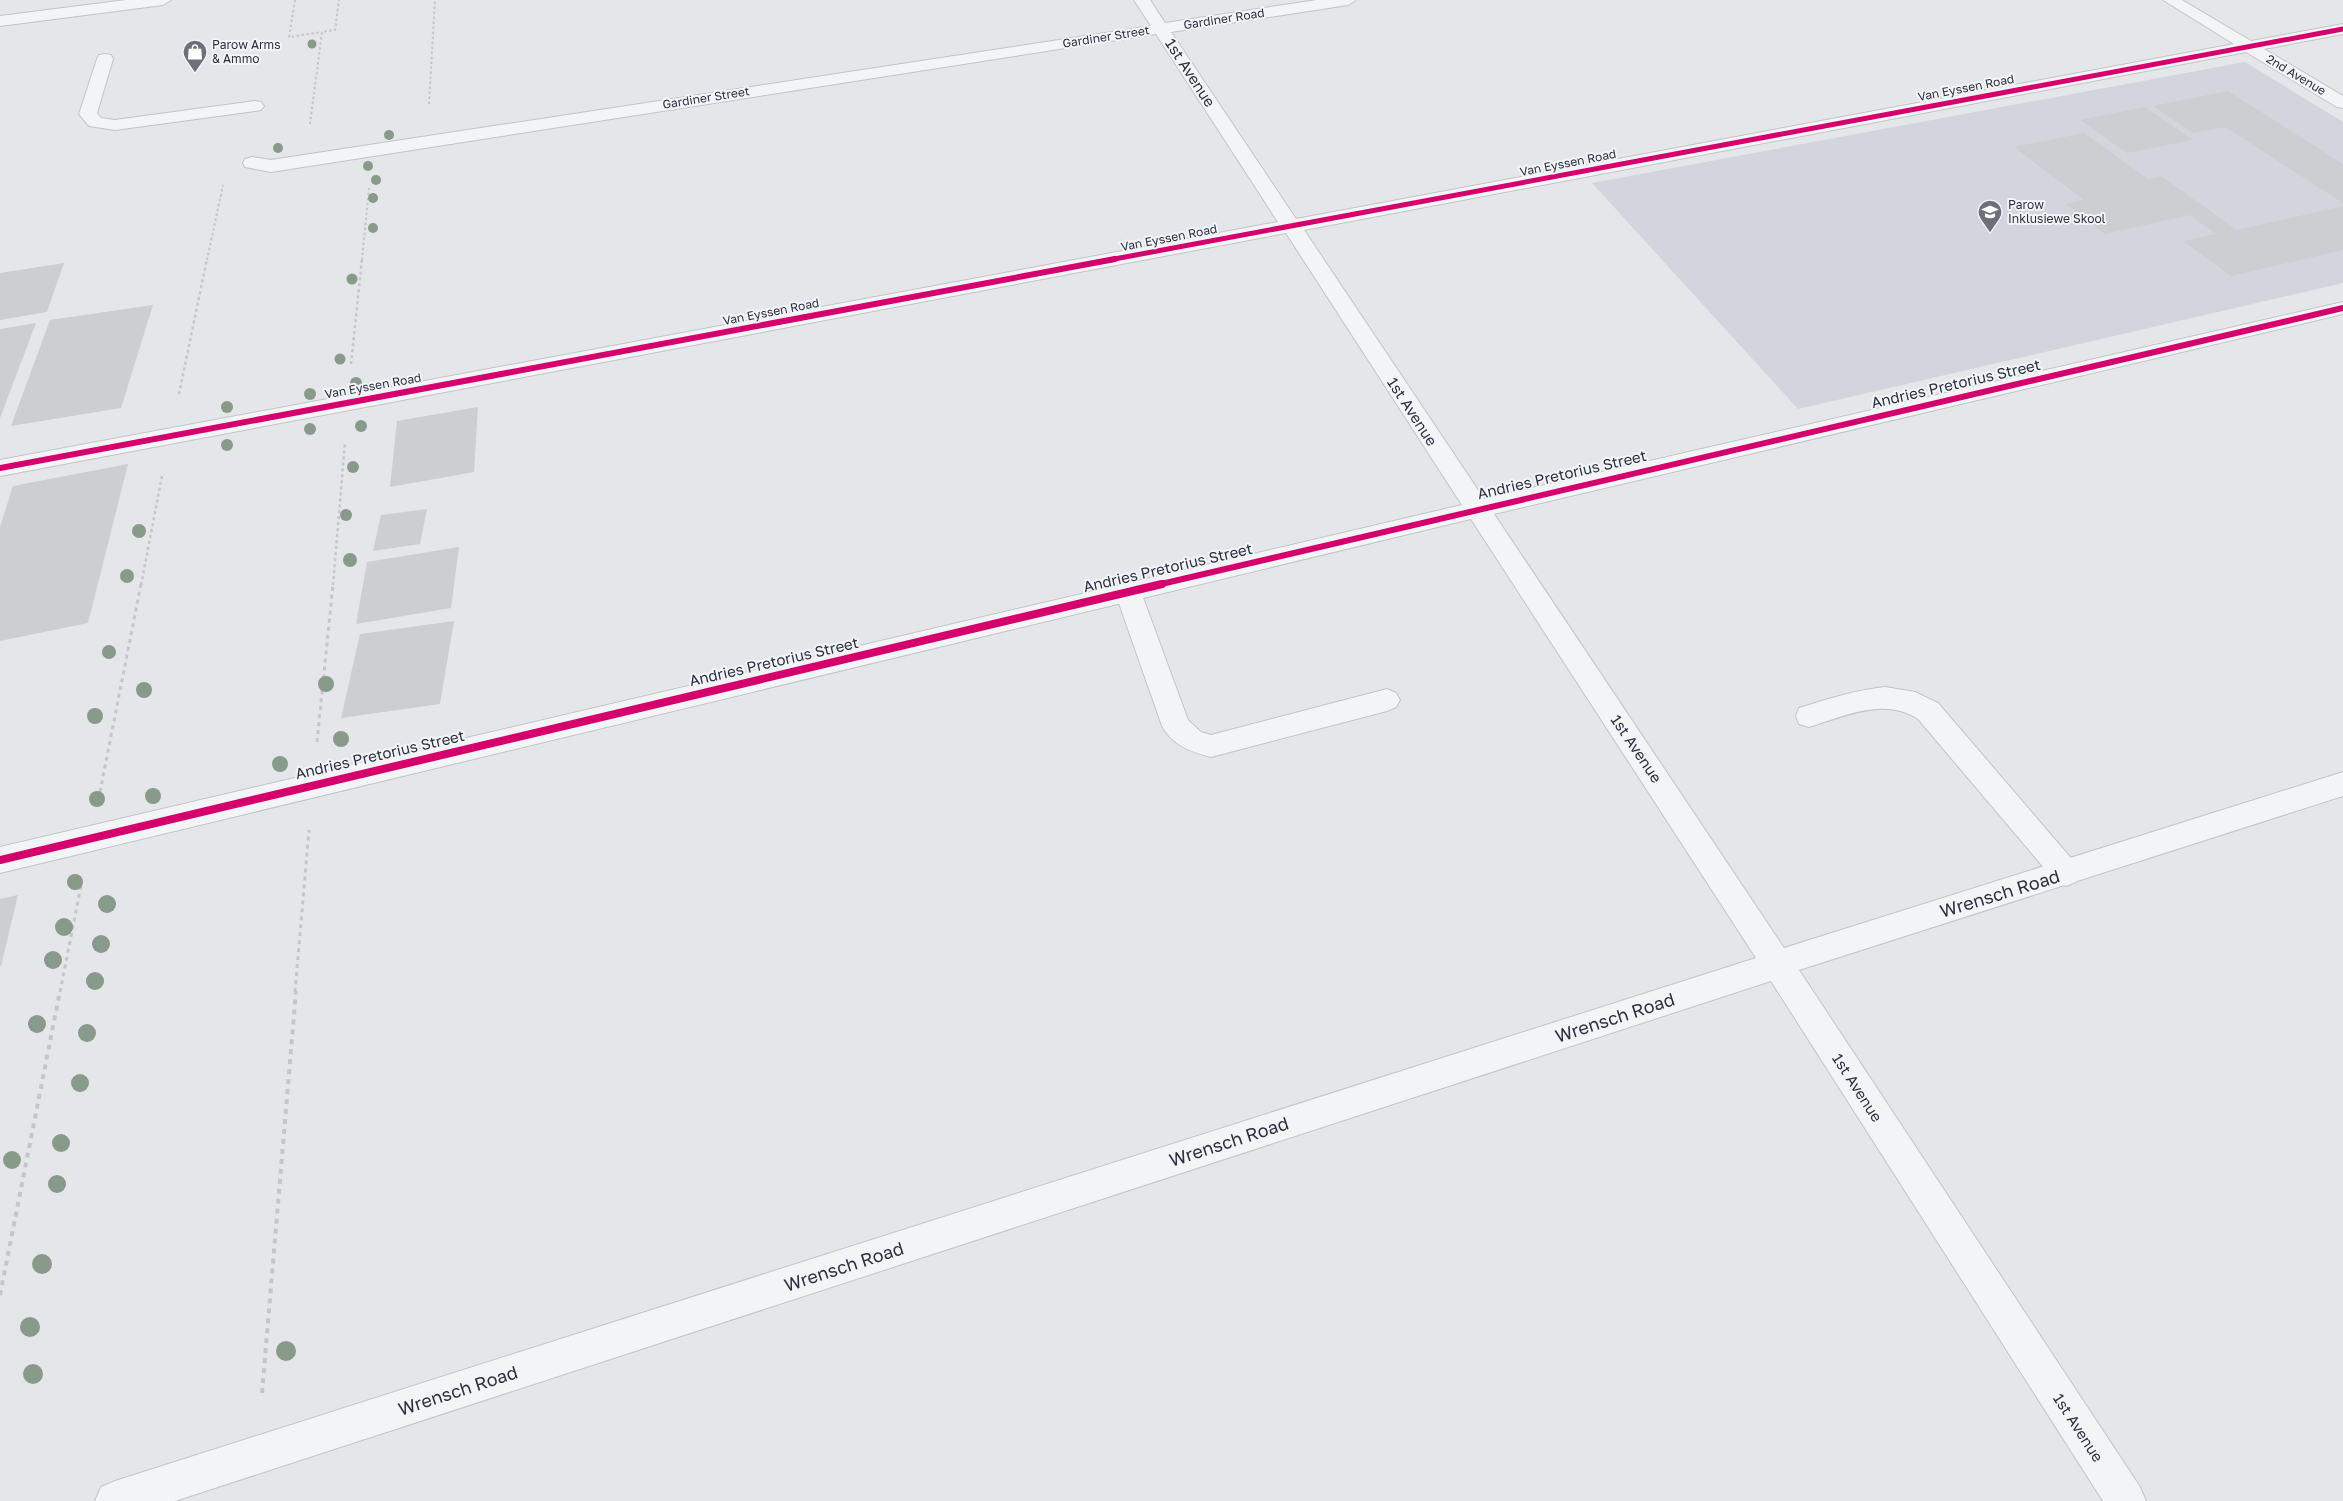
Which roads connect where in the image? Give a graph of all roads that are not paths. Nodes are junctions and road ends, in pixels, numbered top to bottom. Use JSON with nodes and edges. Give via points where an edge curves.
{"nodes":[{"id":1,"x":163,"y":0,"type":"edge"},
{"id":2,"x":1142,"y":0,"type":"edge"},
{"id":3,"x":1348,"y":0,"type":"edge"},
{"id":4,"x":2171,"y":0,"type":"edge"},
{"id":5,"x":0,"y":21,"type":"edge"},
{"id":6,"x":1160,"y":28,"type":"junction"},
{"id":7,"x":2343,"y":29,"type":"edge"},
{"id":8,"x":2249,"y":47,"type":"junction"},
{"id":9,"x":105,"y":59,"type":"dead end"},
{"id":10,"x":2343,"y":103,"type":"edge"},
{"id":11,"x":255,"y":106,"type":"dead end"},
{"id":12,"x":252,"y":163,"type":"dead end"},
{"id":13,"x":1291,"y":227,"type":"junction"},
{"id":14,"x":2342,"y":310,"type":"edge"},
{"id":15,"x":0,"y":468,"type":"edge"},
{"id":16,"x":1476,"y":510,"type":"junction"},
{"id":17,"x":1128,"y":592,"type":"junction"},
{"id":18,"x":1387,"y":700,"type":"dead end"},
{"id":19,"x":1809,"y":716,"type":"dead end"},
{"id":20,"x":2343,"y":784,"type":"edge"},
{"id":21,"x":0,"y":860,"type":"edge"},
{"id":22,"x":2066,"y":873,"type":"junction"},
{"id":23,"x":1778,"y":965,"type":"junction"},
{"id":24,"x":115,"y":1501,"type":"edge"},
{"id":25,"x":2126,"y":1501,"type":"edge"}],
"edges":[{"from":1,"to":5,"type":"street"},
{"from":2,"to":6,"type":"street","name":"1st Avenue"},
{"from":3,"to":6,"type":"street","name":"Gardiner Road"},
{"from":4,"to":8,"type":"street","name":"2nd Avenue"},
{"from":6,"to":12,"type":"street","name":"Gardiner Street","via":[[271,166]]},
{"from":6,"to":13,"type":"street","name":"1st Avenue"},
{"from":7,"to":8,"type":"street","name":"Van Eyssen Road"},
{"from":8,"to":10,"type":"street","name":"2nd Avenue"},
{"from":8,"to":13,"type":"street","name":"Van Eyssen Road"},
{"from":9,"to":11,"type":"street","via":[[88,114],[95,122],[115,124]]},
{"from":13,"to":15,"type":"street","name":"Van Eyssen Road"},
{"from":13,"to":16,"type":"street","name":"1st Avenue"},
{"from":14,"to":16,"type":"street","name":"Andries Pretorius Street"},
{"from":16,"to":17,"type":"street","name":"Andries Pretorius Street"},
{"from":16,"to":23,"type":"street","name":"1st Avenue"},
{"from":17,"to":18,"type":"street","via":[[1176,726],[1197,743],[1211,746]]},
{"from":17,"to":21,"type":"street","name":"Andries Pretorius Street"},
{"from":19,"to":22,"type":"street","via":[[1881,697],[1918,703]]},
{"from":20,"to":22,"type":"street","name":"Wrensch Road"},
{"from":22,"to":23,"type":"street","name":"Wrensch Road"},
{"from":23,"to":24,"type":"street","name":"Wrensch Road"},
{"from":23,"to":25,"type":"street","name":"1st Avenue"}]}
